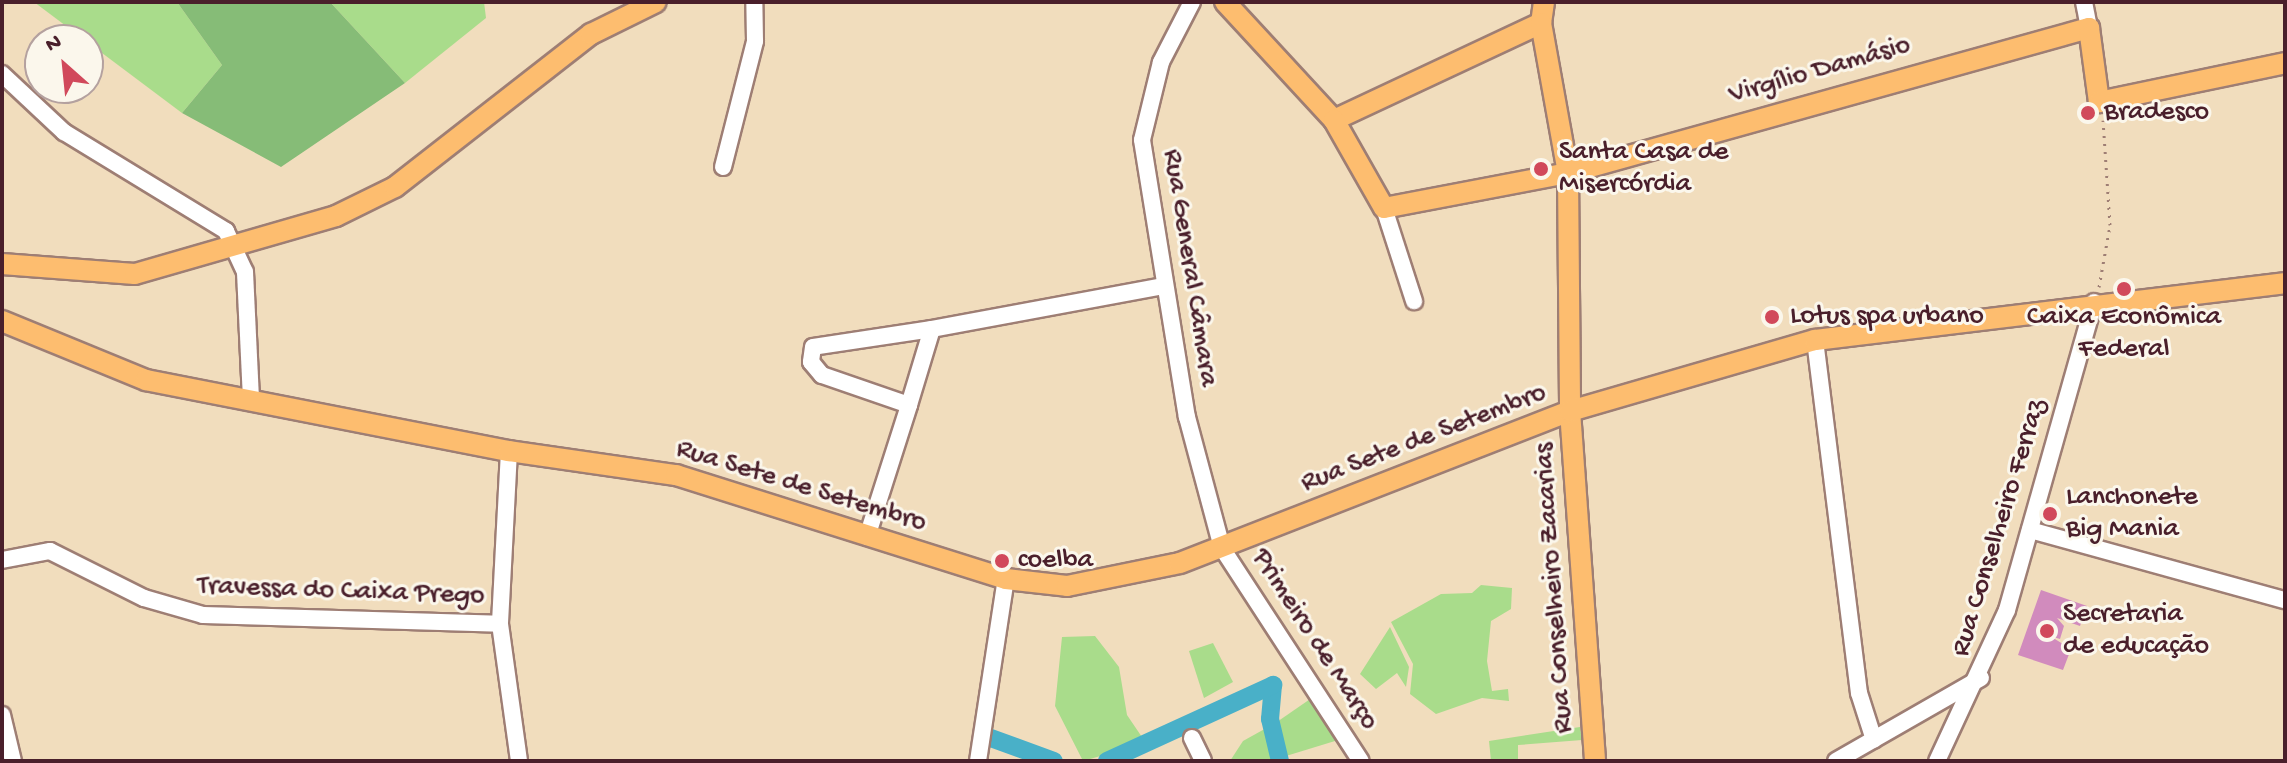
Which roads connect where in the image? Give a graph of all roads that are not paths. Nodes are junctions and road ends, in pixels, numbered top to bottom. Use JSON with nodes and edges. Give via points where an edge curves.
{"nodes":[{"id":1,"x":656,"y":2,"type":"edge"},
{"id":2,"x":754,"y":2,"type":"edge"},
{"id":3,"x":1192,"y":2,"type":"edge"},
{"id":4,"x":1225,"y":2,"type":"edge"},
{"id":5,"x":2084,"y":2,"type":"edge"},
{"id":6,"x":1542,"y":12,"type":"edge"},
{"id":7,"x":2089,"y":28,"type":"junction"},
{"id":8,"x":2285,"y":63,"type":"edge"},
{"id":9,"x":2,"y":74,"type":"edge"},
{"id":10,"x":1334,"y":120,"type":"junction"},
{"id":11,"x":723,"y":167,"type":"dead end"},
{"id":12,"x":1568,"y":173,"type":"junction"},
{"id":13,"x":1384,"y":208,"type":"junction"},
{"id":14,"x":236,"y":249,"type":"junction"},
{"id":15,"x":2,"y":264,"type":"edge"},
{"id":16,"x":2285,"y":283,"type":"edge"},
{"id":17,"x":1163,"y":286,"type":"junction"},
{"id":18,"x":1414,"y":301,"type":"dead end"},
{"id":19,"x":2094,"y":302,"type":"junction"},
{"id":20,"x":2,"y":321,"type":"edge"},
{"id":21,"x":932,"y":329,"type":"junction"},
{"id":22,"x":1815,"y":340,"type":"junction"},
{"id":23,"x":251,"y":399,"type":"junction"},
{"id":24,"x":909,"y":405,"type":"junction"},
{"id":25,"x":1570,"y":411,"type":"junction"},
{"id":26,"x":509,"y":451,"type":"junction"},
{"id":27,"x":2030,"y":530,"type":"junction"},
{"id":28,"x":867,"y":537,"type":"junction"},
{"id":29,"x":1222,"y":548,"type":"junction"},
{"id":30,"x":2,"y":560,"type":"edge"},
{"id":31,"x":1006,"y":579,"type":"junction"},
{"id":32,"x":2285,"y":600,"type":"edge"},
{"id":33,"x":500,"y":624,"type":"junction"},
{"id":34,"x":1982,"y":677,"type":"junction"},
{"id":35,"x":2,"y":715,"type":"edge"},
{"id":36,"x":6,"y":736,"type":"edge"},
{"id":37,"x":1192,"y":738,"type":"dead end"},
{"id":38,"x":1874,"y":740,"type":"junction"},
{"id":39,"x":13,"y":761,"type":"edge"},
{"id":40,"x":519,"y":761,"type":"edge"},
{"id":41,"x":978,"y":761,"type":"edge"},
{"id":42,"x":1203,"y":761,"type":"edge"},
{"id":43,"x":1361,"y":761,"type":"edge"},
{"id":44,"x":1595,"y":761,"type":"edge"},
{"id":45,"x":1836,"y":761,"type":"edge"},
{"id":46,"x":1937,"y":761,"type":"edge"}],
"edges":[{"from":1,"to":14,"type":"main road","via":[[540,68],[395,187],[336,216]]},
{"from":2,"to":11,"type":"street","via":[[755,41]]},
{"from":3,"to":17,"type":"street","name":"Rua General Câmara","via":[[1161,62],[1144,119],[1142,164]]},
{"from":4,"to":10,"type":"main road"},
{"from":5,"to":7,"type":"street"},
{"from":6,"to":10,"type":"main road"},
{"from":6,"to":12,"type":"main road","name":"Rua Conselheiro Zacarias"},
{"from":7,"to":8,"type":"main road","via":[[2099,102]]},
{"from":7,"to":12,"type":"main road","name":"Virgílio Damásio"},
{"from":9,"to":14,"type":"street","via":[[64,132],[216,222]]},
{"from":10,"to":13,"type":"main road"},
{"from":12,"to":13,"type":"main road","name":"Virgílio Damásio"},
{"from":12,"to":25,"type":"main road","name":"Rua Conselheiro Zacarias"},
{"from":13,"to":18,"type":"street"},
{"from":14,"to":15,"type":"main road","via":[[135,274]]},
{"from":14,"to":23,"type":"street","via":[[245,272]]},
{"from":16,"to":19,"type":"main road","name":"Rua Sete de Setembro"},
{"from":17,"to":21,"type":"street"},
{"from":17,"to":29,"type":"street","name":"Rua General Câmara","via":[[1187,417]]},
{"from":19,"to":22,"type":"main road","name":"Rua Sete de Setembro"},
{"from":19,"to":27,"type":"street","name":"Rua Conselheiro Ferraz"},
{"from":20,"to":23,"type":"main road","name":"Rua Sete de Setembro","via":[[146,380]]},
{"from":21,"to":24,"type":"street"},
{"from":21,"to":24,"type":"street","via":[[832,340],[811,351],[822,375]]},
{"from":22,"to":25,"type":"main road","name":"Rua Sete de Setembro"},
{"from":22,"to":38,"type":"street","via":[[1859,693]]},
{"from":23,"to":26,"type":"main road","name":"Rua Sete de Setembro"},
{"from":24,"to":28,"type":"street"},
{"from":25,"to":29,"type":"main road","name":"Rua Sete de Setembro"},
{"from":25,"to":44,"type":"main road","name":"Rua Conselheiro Zacarias"},
{"from":26,"to":28,"type":"main road","name":"Rua Sete de Setembro","via":[[676,475]]},
{"from":26,"to":33,"type":"street"},
{"from":27,"to":32,"type":"street"},
{"from":27,"to":34,"type":"street","name":"Rua Conselheiro Ferraz"},
{"from":28,"to":31,"type":"main road","name":"Rua Sete de Setembro"},
{"from":29,"to":31,"type":"main road","name":"Rua Sete de Setembro","via":[[1089,584]]},
{"from":29,"to":43,"type":"street","name":"Primeiro de Março"},
{"from":30,"to":33,"type":"street","name":"Travessa do Caixa Prego","via":[[50,551],[144,598],[203,615]]},
{"from":31,"to":41,"type":"street"},
{"from":33,"to":40,"type":"street"},
{"from":34,"to":38,"type":"street"},
{"from":34,"to":46,"type":"street","name":"Rua Conselheiro Ferraz"},
{"from":35,"to":36,"type":"street"},
{"from":36,"to":39,"type":"street"},
{"from":37,"to":42,"type":"street"},
{"from":38,"to":45,"type":"street"}]}
